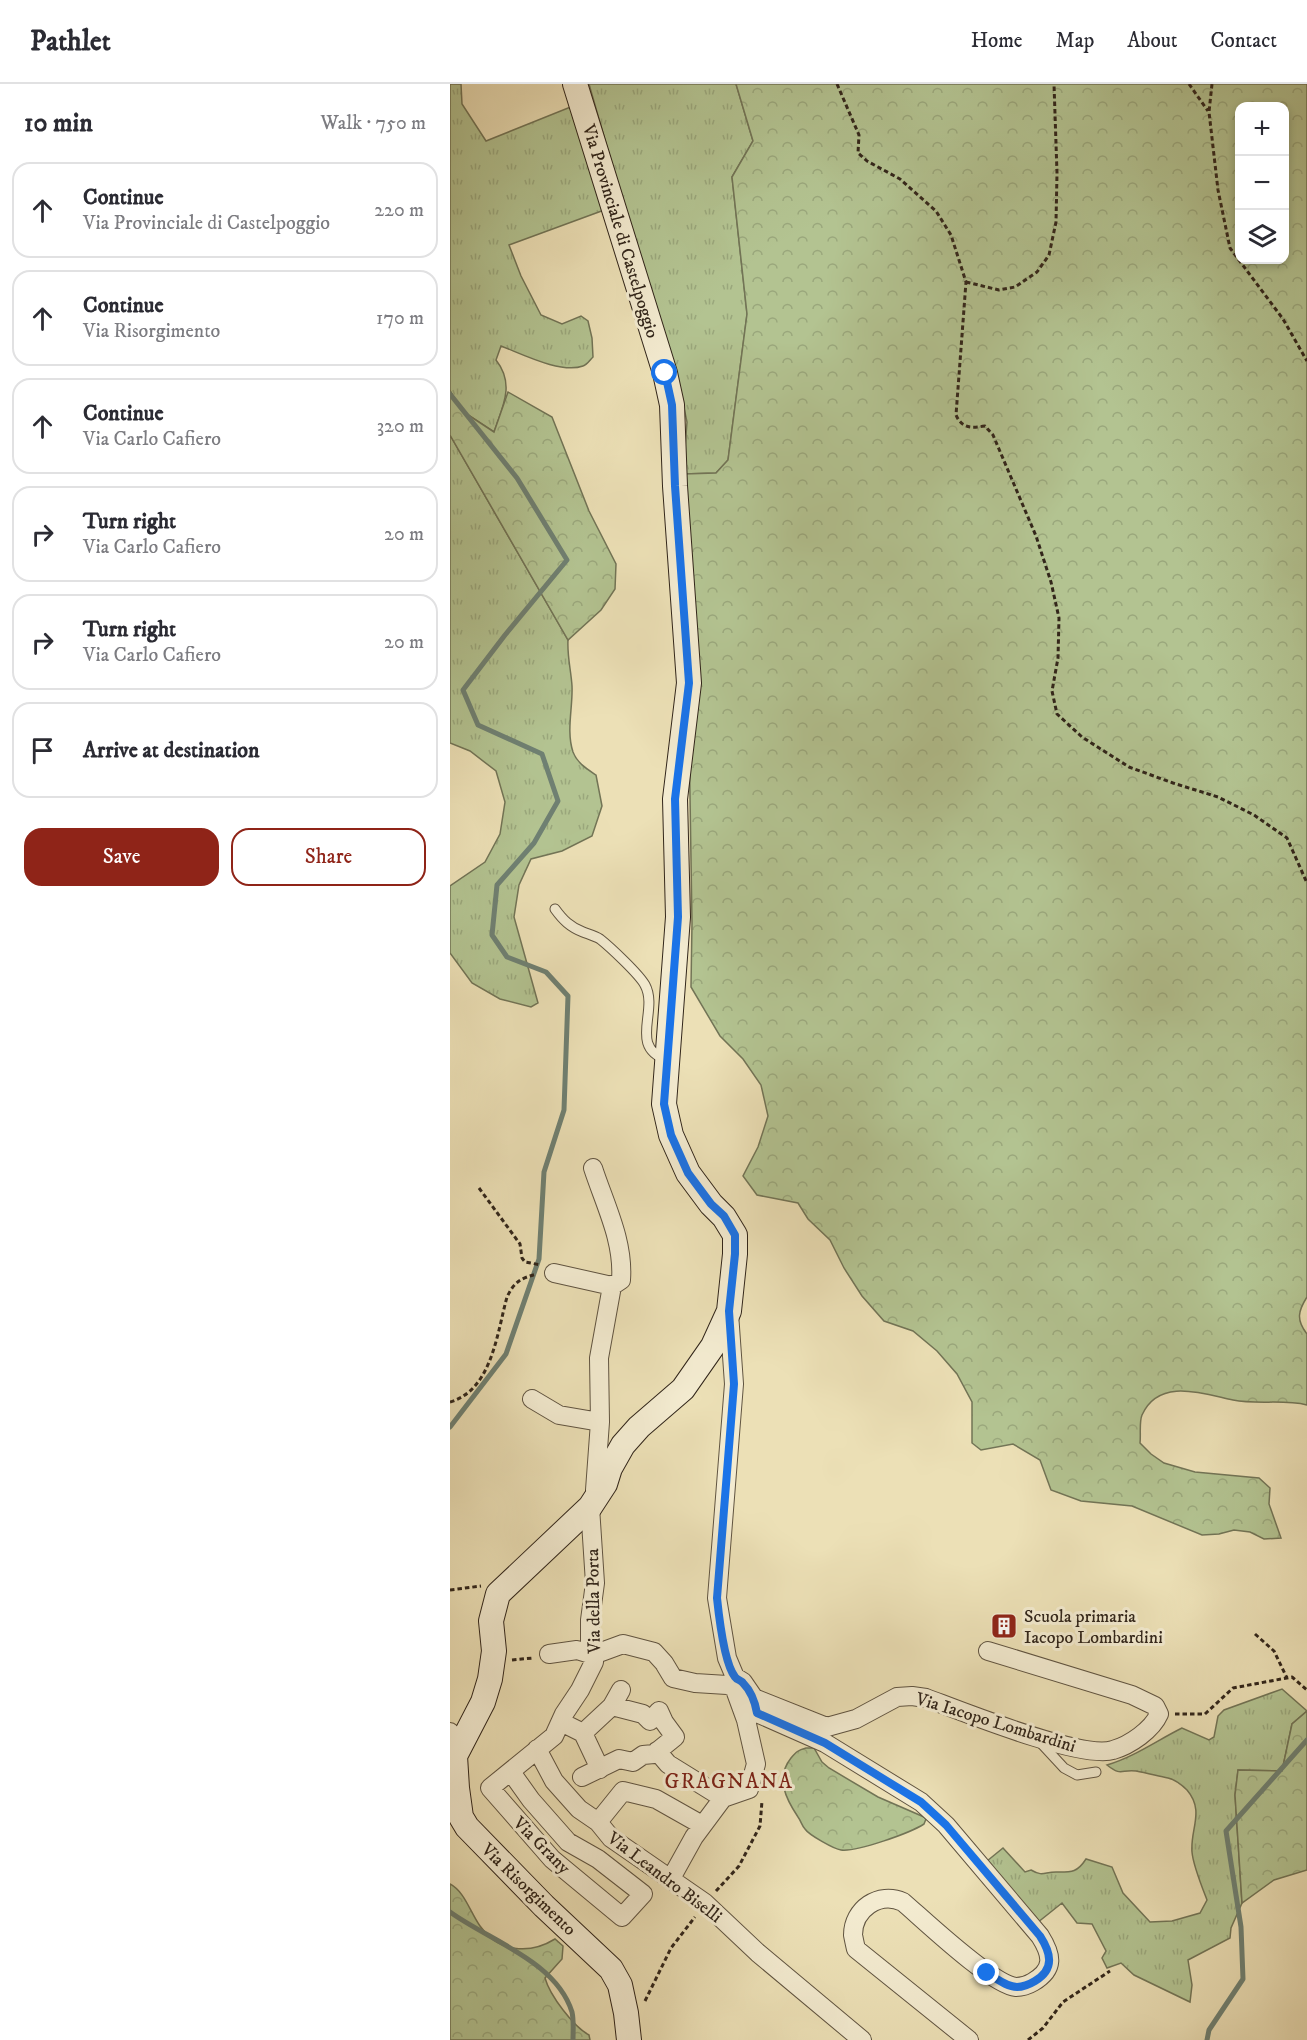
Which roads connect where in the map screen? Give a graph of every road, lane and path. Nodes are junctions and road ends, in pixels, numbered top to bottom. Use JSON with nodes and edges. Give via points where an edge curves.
{"nodes":[{"id":1,"x":575,"y":84,"type":"edge"},
{"id":2,"x":837,"y":84,"type":"edge"},
{"id":3,"x":1054,"y":84,"type":"edge"},
{"id":4,"x":1189,"y":84,"type":"edge"},
{"id":5,"x":1212,"y":84,"type":"edge"},
{"id":6,"x":1209,"y":112,"type":"junction"},
{"id":7,"x":966,"y":282,"type":"junction"},
{"id":8,"x":1307,"y":361,"type":"edge"},
{"id":9,"x":1307,"y":883,"type":"edge"},
{"id":10,"x":555,"y":909,"type":"dead end"},
{"id":11,"x":667,"y":1060,"type":"junction"},
{"id":12,"x":592,"y":1168,"type":"dead end"},
{"id":13,"x":479,"y":1188,"type":"dead end"},
{"id":14,"x":547,"y":1270,"type":"junction"},
{"id":15,"x":612,"y":1286,"type":"junction"},
{"id":16,"x":729,"y":1311,"type":"junction"},
{"id":17,"x":532,"y":1399,"type":"dead end"},
{"id":18,"x":450,"y":1402,"type":"edge"},
{"id":19,"x":600,"y":1422,"type":"junction"},
{"id":20,"x":594,"y":1502,"type":"junction"},
{"id":21,"x":450,"y":1590,"type":"edge"},
{"id":22,"x":498,"y":1594,"type":"junction"},
{"id":23,"x":1256,"y":1634,"type":"dead end"},
{"id":24,"x":988,"y":1651,"type":"dead end"},
{"id":25,"x":549,"y":1654,"type":"joint"},
{"id":26,"x":593,"y":1655,"type":"junction"},
{"id":27,"x":494,"y":1662,"type":"junction"},
{"id":28,"x":1287,"y":1678,"type":"junction"},
{"id":29,"x":738,"y":1685,"type":"junction"},
{"id":30,"x":1307,"y":1690,"type":"edge"},
{"id":31,"x":754,"y":1698,"type":"junction"},
{"id":32,"x":1159,"y":1713,"type":"junction"},
{"id":33,"x":561,"y":1722,"type":"junction"},
{"id":34,"x":583,"y":1733,"type":"junction"},
{"id":35,"x":1038,"y":1738,"type":"junction"},
{"id":36,"x":537,"y":1749,"type":"junction"},
{"id":37,"x":657,"y":1751,"type":"junction"},
{"id":38,"x":600,"y":1768,"type":"junction"},
{"id":39,"x":511,"y":1772,"type":"junction"},
{"id":40,"x":1096,"y":1772,"type":"dead end"},
{"id":41,"x":582,"y":1778,"type":"dead end"},
{"id":42,"x":723,"y":1798,"type":"junction"},
{"id":43,"x":456,"y":1808,"type":"edge"},
{"id":44,"x":598,"y":1822,"type":"junction"},
{"id":45,"x":702,"y":1825,"type":"junction"},
{"id":46,"x":669,"y":1878,"type":"junction"},
{"id":47,"x":1110,"y":1971,"type":"dead end"},
{"id":48,"x":628,"y":2040,"type":"edge"},
{"id":49,"x":862,"y":2040,"type":"edge"},
{"id":50,"x":969,"y":2040,"type":"edge"},
{"id":51,"x":1028,"y":2040,"type":"edge"}],
"edges":[{"from":1,"to":11,"type":"main road","name":"Via Provinciale di Castelpoggio","via":[[672,405],[689,683],[675,799],[678,917]]},
{"from":2,"to":7,"type":"path","via":[[859,135],[858,153],[900,179],[936,211],[951,236]]},
{"from":3,"to":7,"type":"path","via":[[1056,222],[1048,255],[1037,272],[1015,287],[999,290]]},
{"from":4,"to":6,"type":"path"},
{"from":5,"to":6,"type":"path"},
{"from":6,"to":8,"type":"path","via":[[1218,190],[1230,248],[1283,319]]},
{"from":7,"to":9,"type":"path","via":[[956,415],[966,427],[986,426],[993,435],[1036,536],[1059,618],[1052,691],[1057,714],[1082,736],[1129,766],[1218,797],[1254,815],[1287,838]]},
{"from":10,"to":11,"type":"lane","via":[[569,926],[598,938],[643,981],[650,1000],[646,1038],[651,1051]]},
{"from":11,"to":16,"type":"main road","via":[[664,1104],[671,1135],[688,1173],[735,1235]]},
{"from":12,"to":15,"type":"street","name":"Via della Porta","via":[[621,1258],[621,1280]]},
{"from":13,"to":14,"type":"path","via":[[520,1244],[525,1262]]},
{"from":14,"to":15,"type":"street"},
{"from":14,"to":18,"type":"path","via":[[520,1279],[512,1286],[487,1368],[469,1392]]},
{"from":15,"to":19,"type":"street","name":"Via della Porta","via":[[598,1358]]},
{"from":16,"to":20,"type":"main road","via":[[713,1346],[683,1389],[623,1445]]},
{"from":16,"to":29,"type":"street","via":[[734,1384],[717,1598],[727,1658]]},
{"from":17,"to":19,"type":"street","via":[[559,1415]]},
{"from":19,"to":20,"type":"street","name":"Via della Porta"},
{"from":20,"to":22,"type":"main road"},
{"from":20,"to":26,"type":"street","name":"Via della Porta","via":[[595,1583],[590,1620]]},
{"from":21,"to":22,"type":"path","via":[[486,1585]]},
{"from":22,"to":27,"type":"main road","name":"Via Risorgimento","via":[[491,1621]]},
{"from":23,"to":28,"type":"path","via":[[1274,1651]]},
{"from":24,"to":32,"type":"street","via":[[1132,1695],[1155,1706]]},
{"from":25,"to":26,"type":"street","via":[[578,1650]]},
{"from":25,"to":27,"type":"path"},
{"from":26,"to":29,"type":"street","via":[[623,1644],[654,1652],[673,1678]]},
{"from":26,"to":33,"type":"street","name":"Via della Porta","via":[[594,1662]]},
{"from":27,"to":43,"type":"main road","name":"Via Risorgimento","via":[[483,1702],[455,1756]]},
{"from":28,"to":30,"type":"path","via":[[1292,1677]]},
{"from":28,"to":32,"type":"path","via":[[1233,1688],[1204,1714]]},
{"from":29,"to":31,"type":"street"},
{"from":29,"to":42,"type":"street","via":[[756,1764],[749,1789]]},
{"from":31,"to":35,"type":"street","name":"Via Iacopo Lombardini","via":[[827,1727],[856,1719],[897,1697],[912,1696]]},
{"from":31,"to":50,"type":"street","via":[[757,1713],[825,1743],[921,1802],[946,1825],[1048,1948],[1050,1965],[1044,1975],[1027,1985],[1005,1984],[903,1902],[894,1898],[870,1903],[857,1920],[853,1935],[856,1950]]},
{"from":32,"to":35,"type":"street","name":"Via Iacopo Lombardini","via":[[1136,1739],[1112,1751],[1092,1751]]},
{"from":33,"to":34,"type":"street"},
{"from":33,"to":36,"type":"street","name":"Via della Porta","via":[[554,1736]]},
{"from":34,"to":37,"type":"street","via":[[616,1698],[650,1721],[659,1711],[675,1737]]},
{"from":34,"to":38,"type":"street"},
{"from":35,"to":40,"type":"lane","via":[[1064,1768],[1077,1775]]},
{"from":36,"to":39,"type":"street","name":"Via Grany"},
{"from":36,"to":44,"type":"street","name":"Via Leandro Biselli","via":[[554,1781],[579,1809]]},
{"from":37,"to":38,"type":"street","via":[[633,1762],[619,1759]]},
{"from":37,"to":42,"type":"street","via":[[668,1764]]},
{"from":38,"to":41,"type":"street"},
{"from":39,"to":39,"type":"street","name":"Via Grany","via":[[490,1788],[552,1859],[622,1917],[643,1894],[598,1859],[568,1842]]},
{"from":42,"to":45,"type":"street"},
{"from":43,"to":48,"type":"main road","name":"Via Risorgimento","via":[[467,1827],[502,1865],[611,1969],[620,1985]]},
{"from":44,"to":45,"type":"street","via":[[623,1791],[656,1799]]},
{"from":44,"to":46,"type":"street","name":"Via Leandro Biselli","via":[[610,1838]]},
{"from":45,"to":46,"type":"street"},
{"from":46,"to":49,"type":"street","name":"Via Leandro Biselli","via":[[705,1903]]},
{"from":47,"to":51,"type":"path","via":[[1063,2002]]}]}
